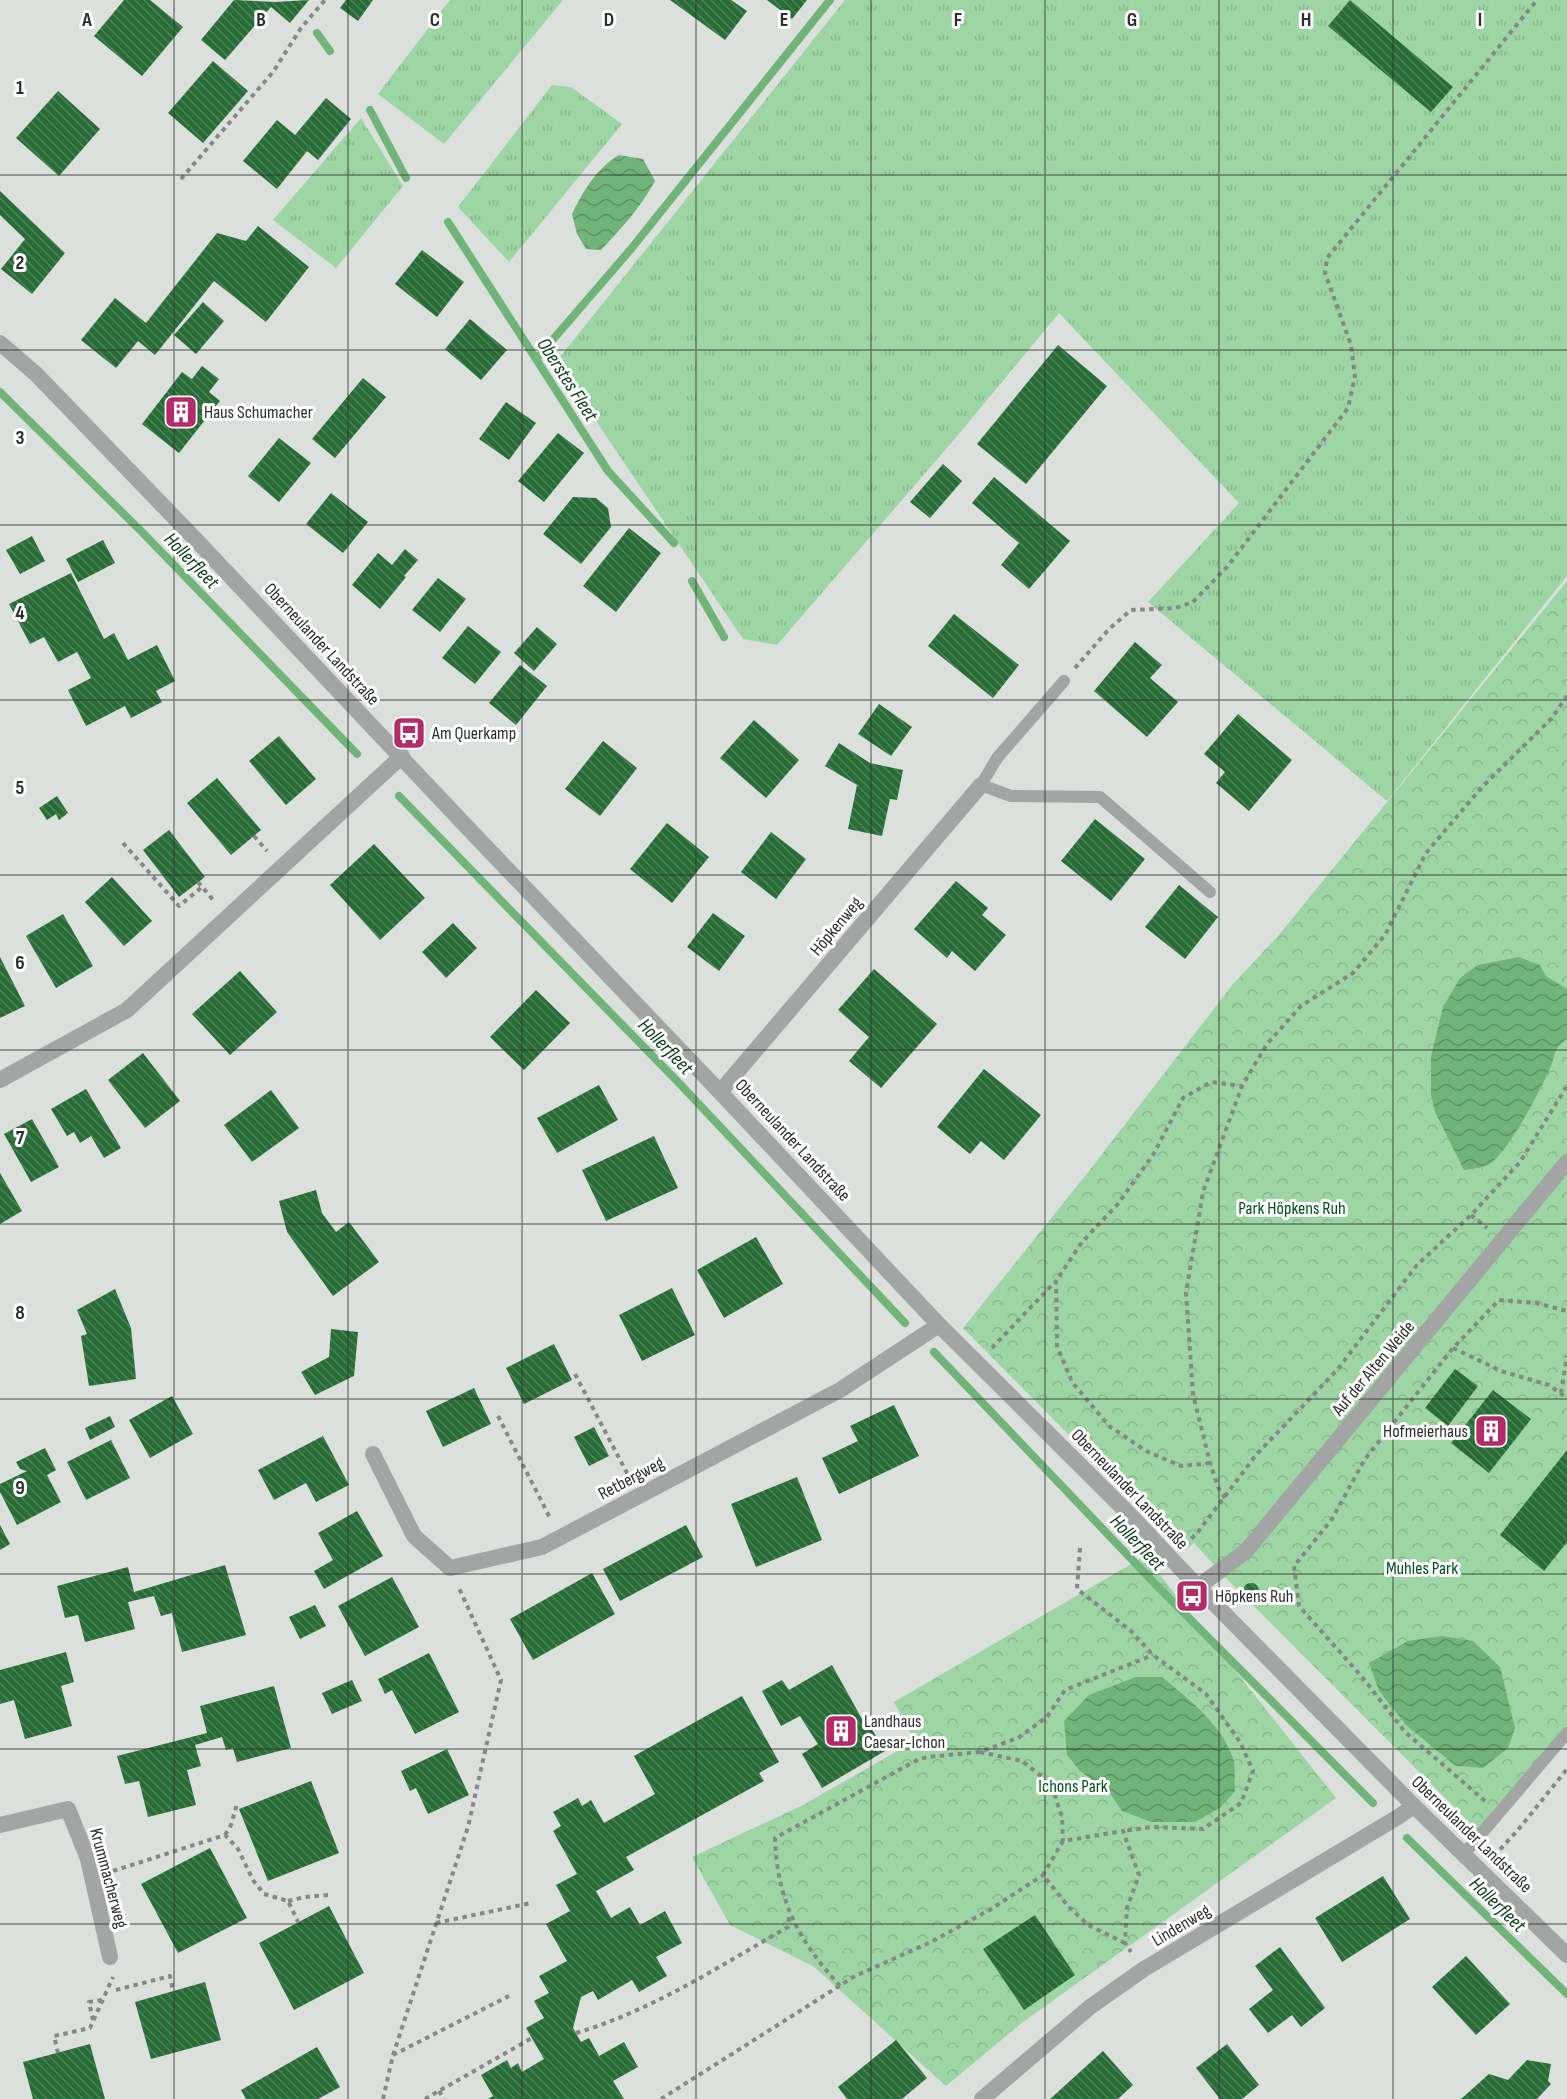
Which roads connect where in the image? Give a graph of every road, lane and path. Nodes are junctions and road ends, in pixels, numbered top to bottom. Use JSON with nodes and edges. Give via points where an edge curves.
{"nodes":[{"id":1,"x":325,"y":0,"type":"edge"},
{"id":2,"x":1537,"y":0,"type":"edge"},
{"id":3,"x":181,"y":178,"type":"dead end"},
{"id":4,"x":0,"y":343,"type":"edge"},
{"id":5,"x":1064,"y":681,"type":"joint"},
{"id":6,"x":1567,"y":696,"type":"edge"},
{"id":7,"x":402,"y":756,"type":"junction"},
{"id":8,"x":981,"y":785,"type":"junction"},
{"id":9,"x":123,"y":843,"type":"dead end"},
{"id":10,"x":202,"y":887,"type":"dead end"},
{"id":11,"x":1210,"y":892,"type":"dead end"},
{"id":12,"x":0,"y":1080,"type":"edge"},
{"id":13,"x":1242,"y":1086,"type":"junction"},
{"id":14,"x":1567,"y":1086,"type":"edge"},
{"id":15,"x":720,"y":1092,"type":"junction"},
{"id":16,"x":1567,"y":1162,"type":"edge"},
{"id":17,"x":1056,"y":1281,"type":"junction"},
{"id":18,"x":1567,"y":1311,"type":"edge"},
{"id":19,"x":939,"y":1325,"type":"junction"},
{"id":20,"x":1454,"y":1348,"type":"junction"},
{"id":21,"x":1567,"y":1356,"type":"edge"},
{"id":22,"x":978,"y":1364,"type":"junction"},
{"id":23,"x":576,"y":1374,"type":"dead end"},
{"id":24,"x":1561,"y":1393,"type":"junction"},
{"id":25,"x":1567,"y":1398,"type":"edge"},
{"id":26,"x":498,"y":1416,"type":"dead end"},
{"id":27,"x":373,"y":1454,"type":"dead end"},
{"id":28,"x":1210,"y":1463,"type":"junction"},
{"id":29,"x":639,"y":1496,"type":"junction"},
{"id":30,"x":1225,"y":1498,"type":"junction"},
{"id":31,"x":560,"y":1538,"type":"junction"},
{"id":32,"x":1080,"y":1548,"type":"dead end"},
{"id":33,"x":1171,"y":1558,"type":"junction"},
{"id":34,"x":450,"y":1568,"type":"junction"},
{"id":35,"x":1198,"y":1587,"type":"junction"},
{"id":36,"x":1153,"y":1655,"type":"junction"},
{"id":37,"x":1567,"y":1733,"type":"edge"},
{"id":38,"x":979,"y":1752,"type":"junction"},
{"id":39,"x":1567,"y":1769,"type":"edge"},
{"id":40,"x":237,"y":1804,"type":"dead end"},
{"id":41,"x":1414,"y":1806,"type":"junction"},
{"id":42,"x":1499,"y":1813,"type":"junction"},
{"id":43,"x":0,"y":1825,"type":"edge"},
{"id":44,"x":1123,"y":1831,"type":"junction"},
{"id":45,"x":225,"y":1835,"type":"junction"},
{"id":46,"x":1063,"y":1841,"type":"junction"},
{"id":47,"x":1464,"y":1854,"type":"junction"},
{"id":48,"x":1481,"y":1870,"type":"junction"},
{"id":49,"x":1043,"y":1875,"type":"junction"},
{"id":50,"x":92,"y":1878,"type":"junction"},
{"id":51,"x":329,"y":1895,"type":"dead end"},
{"id":52,"x":288,"y":1901,"type":"junction"},
{"id":53,"x":531,"y":1903,"type":"dead end"},
{"id":54,"x":790,"y":1912,"type":"junction"},
{"id":55,"x":298,"y":1922,"type":"dead end"},
{"id":56,"x":436,"y":1923,"type":"junction"},
{"id":57,"x":1125,"y":1943,"type":"junction"},
{"id":58,"x":1567,"y":1954,"type":"edge"},
{"id":59,"x":110,"y":1957,"type":"dead end"},
{"id":60,"x":1144,"y":1969,"type":"junction"},
{"id":61,"x":113,"y":1976,"type":"dead end"},
{"id":62,"x":840,"y":1986,"type":"junction"},
{"id":63,"x":116,"y":1990,"type":"dead end"},
{"id":64,"x":173,"y":1991,"type":"dead end"},
{"id":65,"x":509,"y":1995,"type":"dead end"},
{"id":66,"x":102,"y":2000,"type":"junction"},
{"id":67,"x":93,"y":2020,"type":"junction"},
{"id":68,"x":576,"y":2033,"type":"dead end"},
{"id":69,"x":532,"y":2038,"type":"dead end"},
{"id":70,"x":58,"y":2053,"type":"dead end"},
{"id":71,"x":393,"y":2055,"type":"junction"},
{"id":72,"x":439,"y":2091,"type":"junction"},
{"id":73,"x":383,"y":2099,"type":"edge"},
{"id":74,"x":425,"y":2099,"type":"edge"},
{"id":75,"x":444,"y":2099,"type":"edge"},
{"id":76,"x":661,"y":2099,"type":"edge"},
{"id":77,"x":982,"y":2099,"type":"edge"}],
"edges":[{"from":1,"to":3,"type":"path","via":[[301,28],[273,72]]},
{"from":2,"to":5,"type":"path","via":[[1327,258],[1325,273],[1351,345],[1354,366],[1348,408],[1227,567],[1193,602],[1176,609],[1131,610]]},
{"from":4,"to":7,"type":"street","name":"Oberneulander Landstraße","via":[[36,374]]},
{"from":5,"to":8,"type":"lane","via":[[997,758]]},
{"from":6,"to":13,"type":"path","via":[[1551,719],[1482,787],[1426,853],[1379,943],[1353,973],[1301,1006],[1267,1044]]},
{"from":7,"to":12,"type":"street","via":[[127,1010]]},
{"from":7,"to":15,"type":"street","name":"Oberneulander Landstraße"},
{"from":8,"to":11,"type":"lane","via":[[1011,796],[1100,797]]},
{"from":8,"to":15,"type":"street","name":"Höpkenweg"},
{"from":9,"to":10,"type":"path","via":[[179,906]]},
{"from":13,"to":17,"type":"path","via":[[1211,1082],[1182,1098],[1153,1155],[1117,1205],[1082,1242]]},
{"from":13,"to":28,"type":"path","via":[[1203,1192],[1186,1293],[1193,1394]]},
{"from":14,"to":30,"type":"path","via":[[1520,1161],[1471,1215],[1417,1265],[1337,1370],[1256,1455]]},
{"from":15,"to":19,"type":"street","name":"Oberneulander Landstraße"},
{"from":16,"to":35,"type":"street","name":"Auf der Alten Weide","via":[[1246,1551]]},
{"from":17,"to":22,"type":"path"},
{"from":17,"to":28,"type":"path","via":[[1057,1346],[1072,1382],[1109,1426],[1146,1451],[1181,1466]]},
{"from":18,"to":20,"type":"path","via":[[1500,1300]]},
{"from":19,"to":22,"type":"street","name":"Oberneulander Landstraße"},
{"from":19,"to":29,"type":"street","name":"Retbergweg","via":[[840,1390]]},
{"from":20,"to":24,"type":"path"},
{"from":20,"to":42,"type":"path","via":[[1365,1459],[1332,1519],[1294,1566],[1299,1606],[1405,1732]]},
{"from":21,"to":24,"type":"path"},
{"from":22,"to":33,"type":"street","name":"Oberneulander Landstraße"},
{"from":23,"to":29,"type":"path"},
{"from":24,"to":25,"type":"path"},
{"from":26,"to":31,"type":"path"},
{"from":27,"to":34,"type":"street","via":[[414,1536]]},
{"from":28,"to":30,"type":"path"},
{"from":29,"to":31,"type":"street","name":"Retbergweg"},
{"from":30,"to":33,"type":"path"},
{"from":31,"to":34,"type":"street","name":"Retbergweg","via":[[542,1547]]},
{"from":32,"to":36,"type":"path","via":[[1077,1589],[1131,1631]]},
{"from":33,"to":35,"type":"street","name":"Oberneulander Landstraße"},
{"from":34,"to":56,"type":"path","via":[[501,1680],[468,1827]]},
{"from":35,"to":41,"type":"street","name":"Oberneulander Landstraße"},
{"from":36,"to":38,"type":"path","via":[[1065,1690],[1047,1717],[1018,1738]]},
{"from":36,"to":44,"type":"path","via":[[1206,1694],[1240,1742],[1253,1771],[1241,1803],[1203,1829],[1152,1827]]},
{"from":37,"to":42,"type":"lane"},
{"from":38,"to":46,"type":"path","via":[[1022,1761],[1040,1775],[1054,1793],[1062,1817]]},
{"from":38,"to":54,"type":"path","via":[[919,1760],[775,1838],[776,1862]]},
{"from":39,"to":48,"type":"path"},
{"from":40,"to":45,"type":"path"},
{"from":41,"to":47,"type":"street","name":"Oberneulander Landstraße"},
{"from":41,"to":60,"type":"street","name":"Lindenweg"},
{"from":42,"to":47,"type":"lane"},
{"from":43,"to":50,"type":"street","name":"Krummacherweg","via":[[68,1809]]},
{"from":44,"to":46,"type":"path"},
{"from":44,"to":57,"type":"path","via":[[1139,1875],[1127,1908]]},
{"from":45,"to":50,"type":"path"},
{"from":45,"to":52,"type":"path","via":[[238,1849],[264,1894]]},
{"from":46,"to":49,"type":"path"},
{"from":47,"to":48,"type":"street","name":"Oberneulander Landstraße"},
{"from":48,"to":58,"type":"street","name":"Oberneulander Landstraße"},
{"from":49,"to":57,"type":"path","via":[[1088,1925]]},
{"from":49,"to":62,"type":"path","via":[[991,1910]]},
{"from":50,"to":59,"type":"street","name":"Krummacherweg"},
{"from":51,"to":52,"type":"path"},
{"from":52,"to":55,"type":"path"},
{"from":53,"to":56,"type":"path"},
{"from":54,"to":62,"type":"path","via":[[806,1946]]},
{"from":54,"to":68,"type":"path","via":[[788,1927],[669,1994]]},
{"from":56,"to":71,"type":"path"},
{"from":57,"to":60,"type":"path"},
{"from":60,"to":77,"type":"street","name":"Lindenweg","via":[[1089,2007]]},
{"from":61,"to":66,"type":"path"},
{"from":62,"to":76,"type":"path"},
{"from":63,"to":64,"type":"path","via":[[170,1976]]},
{"from":65,"to":71,"type":"path"},
{"from":66,"to":67,"type":"path"},
{"from":66,"to":67,"type":"path","via":[[89,2002]]},
{"from":67,"to":70,"type":"path","via":[[90,2028],[54,2036]]},
{"from":69,"to":72,"type":"path"},
{"from":71,"to":73,"type":"path"},
{"from":72,"to":74,"type":"path"},
{"from":72,"to":75,"type":"path"}]}
